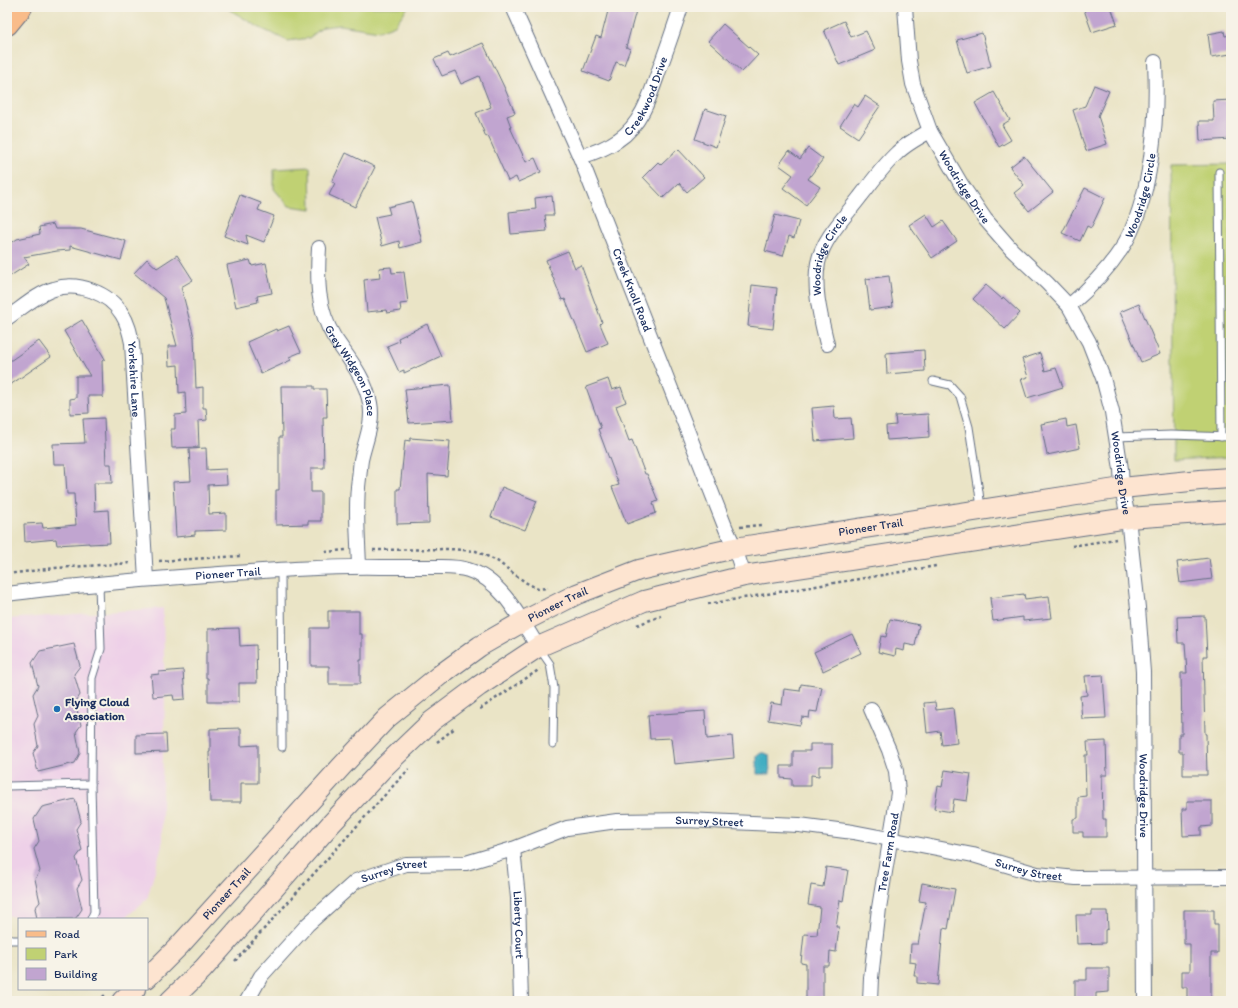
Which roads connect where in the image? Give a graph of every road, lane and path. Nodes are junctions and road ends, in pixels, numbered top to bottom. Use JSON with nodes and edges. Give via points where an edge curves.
{"nodes":[{"id":1,"x":21,"y":7,"type":"edge"},
{"id":2,"x":513,"y":7,"type":"edge"},
{"id":3,"x":682,"y":7,"type":"edge"},
{"id":4,"x":905,"y":7,"type":"edge"},
{"id":5,"x":7,"y":24,"type":"edge"},
{"id":6,"x":1155,"y":62,"type":"dead end"},
{"id":7,"x":930,"y":131,"type":"junction"},
{"id":8,"x":580,"y":157,"type":"junction"},
{"id":9,"x":1220,"y":172,"type":"dead end"},
{"id":10,"x":318,"y":248,"type":"dead end"},
{"id":11,"x":1069,"y":306,"type":"junction"},
{"id":12,"x":7,"y":318,"type":"edge"},
{"id":13,"x":827,"y":344,"type":"dead end"},
{"id":14,"x":933,"y":381,"type":"dead end"},
{"id":15,"x":1116,"y":437,"type":"junction"},
{"id":16,"x":1221,"y":437,"type":"junction"},
{"id":17,"x":1231,"y":437,"type":"edge"},
{"id":18,"x":1231,"y":478,"type":"edge"},
{"id":19,"x":1122,"y":488,"type":"junction"},
{"id":20,"x":981,"y":510,"type":"junction"},
{"id":21,"x":1231,"y":511,"type":"edge"},
{"id":22,"x":1129,"y":528,"type":"junction"},
{"id":23,"x":1070,"y":546,"type":"dead end"},
{"id":24,"x":736,"y":548,"type":"junction"},
{"id":25,"x":359,"y":566,"type":"junction"},
{"id":26,"x":938,"y":566,"type":"dead end"},
{"id":27,"x":281,"y":570,"type":"junction"},
{"id":28,"x":744,"y":576,"type":"junction"},
{"id":29,"x":146,"y":579,"type":"junction"},
{"id":30,"x":99,"y":584,"type":"junction"},
{"id":31,"x":7,"y":594,"type":"edge"},
{"id":32,"x":703,"y":606,"type":"dead end"},
{"id":33,"x":665,"y":615,"type":"dead end"},
{"id":34,"x":522,"y":622,"type":"junction"},
{"id":35,"x":635,"y":626,"type":"dead end"},
{"id":36,"x":538,"y":647,"type":"junction"},
{"id":37,"x":550,"y":664,"type":"junction"},
{"id":38,"x":871,"y":709,"type":"dead end"},
{"id":39,"x":476,"y":712,"type":"dead end"},
{"id":40,"x":458,"y":725,"type":"dead end"},
{"id":41,"x":435,"y":744,"type":"dead end"},
{"id":42,"x":553,"y":744,"type":"dead end"},
{"id":43,"x":282,"y":747,"type":"dead end"},
{"id":44,"x":414,"y":765,"type":"dead end"},
{"id":45,"x":91,"y":784,"type":"junction"},
{"id":46,"x":7,"y":786,"type":"edge"},
{"id":47,"x":891,"y":839,"type":"junction"},
{"id":48,"x":513,"y":849,"type":"junction"},
{"id":49,"x":1231,"y":876,"type":"edge"},
{"id":50,"x":1144,"y":878,"type":"junction"},
{"id":51,"x":91,"y":918,"type":"edge"},
{"id":52,"x":7,"y":936,"type":"edge"},
{"id":53,"x":18,"y":940,"type":"edge"},
{"id":54,"x":234,"y":962,"type":"dead end"},
{"id":55,"x":148,"y":977,"type":"edge"},
{"id":56,"x":134,"y":990,"type":"edge"},
{"id":57,"x":122,"y":1001,"type":"edge"},
{"id":58,"x":170,"y":1001,"type":"edge"},
{"id":59,"x":247,"y":1001,"type":"edge"},
{"id":60,"x":521,"y":1001,"type":"edge"},
{"id":61,"x":870,"y":1001,"type":"edge"},
{"id":62,"x":1145,"y":1001,"type":"edge"}],
"edges":[{"from":1,"to":5,"type":"main road"},
{"from":2,"to":8,"type":"street","name":"Creek Knoll Road"},
{"from":3,"to":8,"type":"street","name":"Creekwood Drive","via":[[642,114],[619,140]]},
{"from":4,"to":7,"type":"street","name":"Woodridge Drive","via":[[913,84]]},
{"from":6,"to":11,"type":"street","name":"Woodridge Circle","via":[[1157,94],[1153,138],[1135,224],[1108,268]]},
{"from":7,"to":11,"type":"street","name":"Woodridge Drive","via":[[985,219],[1012,250]]},
{"from":7,"to":13,"type":"street","name":"Woodridge Circle","via":[[898,151],[886,164],[824,246],[818,263],[816,283]]},
{"from":8,"to":24,"type":"street","name":"Creek Knoll Road","via":[[723,522]]},
{"from":9,"to":16,"type":"lane"},
{"from":10,"to":25,"type":"street","name":"Grey Widgeon Place","via":[[317,281],[325,319],[364,382],[371,404],[371,423],[361,459],[357,504]]},
{"from":11,"to":15,"type":"street","name":"Woodridge Drive","via":[[1103,378]]},
{"from":12,"to":29,"type":"street","name":"Yorkshire Lane","via":[[44,294],[69,287],[85,288],[99,294],[112,302],[122,313],[132,343]]},
{"from":14,"to":20,"type":"lane","via":[[950,386],[960,396],[969,427]]},
{"from":15,"to":16,"type":"lane"},
{"from":15,"to":19,"type":"street","name":"Woodridge Drive"},
{"from":16,"to":17,"type":"lane"},
{"from":18,"to":19,"type":"main road","name":"Pioneer Trail"},
{"from":19,"to":20,"type":"main road","name":"Pioneer Trail"},
{"from":19,"to":22,"type":"street","name":"Woodridge Drive"},
{"from":20,"to":24,"type":"main road","name":"Pioneer Trail"},
{"from":21,"to":22,"type":"main road"},
{"from":22,"to":23,"type":"path"},
{"from":22,"to":28,"type":"main road"},
{"from":22,"to":50,"type":"street","name":"Woodridge Drive","via":[[1143,672]]},
{"from":24,"to":28,"type":"street","name":"Creek Knoll Road"},
{"from":24,"to":34,"type":"main road","name":"Pioneer Trail","via":[[640,570],[577,594]]},
{"from":25,"to":27,"type":"street","name":"Pioneer Trail"},
{"from":25,"to":34,"type":"street","name":"Pioneer Trail","via":[[448,567],[468,570],[484,577],[498,588]]},
{"from":26,"to":32,"type":"path"},
{"from":27,"to":29,"type":"street","name":"Pioneer Trail"},
{"from":27,"to":43,"type":"lane"},
{"from":28,"to":36,"type":"main road","via":[[644,601]]},
{"from":29,"to":30,"type":"street","name":"Pioneer Trail"},
{"from":30,"to":31,"type":"street","name":"Pioneer Trail"},
{"from":30,"to":45,"type":"lane","via":[[101,649],[92,678]]},
{"from":33,"to":35,"type":"path"},
{"from":34,"to":36,"type":"street","name":"Pioneer Trail"},
{"from":34,"to":55,"type":"main road","name":"Pioneer Trail","via":[[480,646],[387,718]]},
{"from":36,"to":37,"type":"lane"},
{"from":36,"to":58,"type":"main road","via":[[432,721],[384,767],[203,969]]},
{"from":37,"to":39,"type":"path"},
{"from":37,"to":42,"type":"lane","via":[[554,688]]},
{"from":38,"to":47,"type":"street","name":"Tree Farm Road","via":[[896,771],[898,793]]},
{"from":40,"to":41,"type":"path"},
{"from":44,"to":54,"type":"path"},
{"from":45,"to":46,"type":"lane"},
{"from":45,"to":51,"type":"lane","via":[[94,912]]},
{"from":47,"to":48,"type":"street","name":"Surrey Street","via":[[799,825],[686,820],[617,821],[567,828]]},
{"from":47,"to":50,"type":"street","name":"Surrey Street","via":[[972,855],[1037,874],[1076,878]]},
{"from":47,"to":61,"type":"street","name":"Tree Farm Road","via":[[879,908]]},
{"from":48,"to":59,"type":"street","name":"Surrey Street","via":[[466,863],[406,864],[356,881],[308,924],[261,976]]},
{"from":48,"to":60,"type":"street","name":"Liberty Court","via":[[518,898]]},
{"from":49,"to":50,"type":"street","name":"Surrey Street"},
{"from":50,"to":62,"type":"street","name":"Woodridge Drive"},
{"from":52,"to":53,"type":"lane","via":[[10,940]]},
{"from":56,"to":57,"type":"main road"}]}
